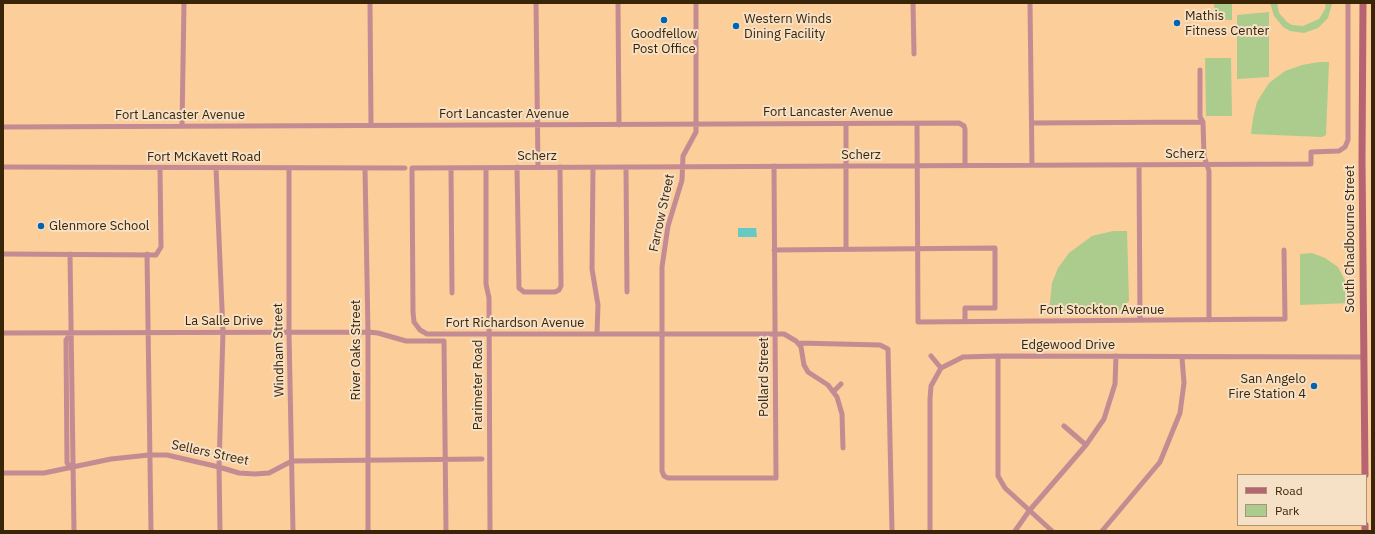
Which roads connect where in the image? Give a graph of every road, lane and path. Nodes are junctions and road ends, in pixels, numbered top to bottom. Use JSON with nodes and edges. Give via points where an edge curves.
{"nodes":[{"id":1,"x":184,"y":3,"type":"edge"},
{"id":2,"x":370,"y":3,"type":"edge"},
{"id":3,"x":536,"y":3,"type":"edge"},
{"id":4,"x":618,"y":3,"type":"edge"},
{"id":5,"x":696,"y":3,"type":"edge"},
{"id":6,"x":913,"y":3,"type":"edge"},
{"id":7,"x":1030,"y":3,"type":"edge"},
{"id":8,"x":1348,"y":3,"type":"edge"},
{"id":9,"x":1363,"y":3,"type":"edge"},
{"id":10,"x":914,"y":54,"type":"dead end"},
{"id":11,"x":1200,"y":70,"type":"dead end"},
{"id":12,"x":1204,"y":122,"type":"junction"},
{"id":13,"x":917,"y":123,"type":"junction"},
{"id":14,"x":1032,"y":123,"type":"junction"},
{"id":15,"x":696,"y":124,"type":"junction"},
{"id":16,"x":846,"y":124,"type":"junction"},
{"id":17,"x":371,"y":125,"type":"junction"},
{"id":18,"x":537,"y":125,"type":"junction"},
{"id":19,"x":619,"y":125,"type":"junction"},
{"id":20,"x":182,"y":126,"type":"junction"},
{"id":21,"x":3,"y":127,"type":"edge"},
{"id":22,"x":1207,"y":164,"type":"junction"},
{"id":23,"x":1032,"y":165,"type":"junction"},
{"id":24,"x":1139,"y":165,"type":"junction"},
{"id":25,"x":682,"y":166,"type":"junction"},
{"id":26,"x":774,"y":166,"type":"junction"},
{"id":27,"x":846,"y":166,"type":"junction"},
{"id":28,"x":917,"y":166,"type":"junction"},
{"id":29,"x":965,"y":166,"type":"junction"},
{"id":30,"x":3,"y":167,"type":"edge"},
{"id":31,"x":538,"y":167,"type":"junction"},
{"id":32,"x":560,"y":167,"type":"junction"},
{"id":33,"x":593,"y":167,"type":"junction"},
{"id":34,"x":626,"y":167,"type":"junction"},
{"id":35,"x":160,"y":168,"type":"junction"},
{"id":36,"x":216,"y":168,"type":"junction"},
{"id":37,"x":289,"y":168,"type":"junction"},
{"id":38,"x":365,"y":168,"type":"junction"},
{"id":39,"x":405,"y":168,"type":"dead end"},
{"id":40,"x":412,"y":168,"type":"joint"},
{"id":41,"x":451,"y":168,"type":"junction"},
{"id":42,"x":486,"y":168,"type":"junction"},
{"id":43,"x":518,"y":168,"type":"junction"},
{"id":44,"x":846,"y":249,"type":"junction"},
{"id":45,"x":919,"y":249,"type":"junction"},
{"id":46,"x":774,"y":250,"type":"junction"},
{"id":47,"x":1284,"y":250,"type":"dead end"},
{"id":48,"x":3,"y":254,"type":"edge"},
{"id":49,"x":70,"y":254,"type":"junction"},
{"id":50,"x":147,"y":254,"type":"junction"},
{"id":51,"x":627,"y":292,"type":"dead end"},
{"id":52,"x":452,"y":293,"type":"dead end"},
{"id":53,"x":1140,"y":320,"type":"junction"},
{"id":54,"x":1209,"y":320,"type":"junction"},
{"id":55,"x":965,"y":322,"type":"junction"},
{"id":56,"x":223,"y":332,"type":"junction"},
{"id":57,"x":368,"y":332,"type":"junction"},
{"id":58,"x":3,"y":333,"type":"edge"},
{"id":59,"x":71,"y":333,"type":"junction"},
{"id":60,"x":147,"y":333,"type":"junction"},
{"id":61,"x":289,"y":333,"type":"junction"},
{"id":62,"x":597,"y":333,"type":"junction"},
{"id":63,"x":662,"y":333,"type":"junction"},
{"id":64,"x":775,"y":333,"type":"junction"},
{"id":65,"x":488,"y":334,"type":"junction"},
{"id":66,"x":798,"y":343,"type":"junction"},
{"id":67,"x":931,"y":356,"type":"dead end"},
{"id":68,"x":998,"y":356,"type":"junction"},
{"id":69,"x":1116,"y":356,"type":"junction"},
{"id":70,"x":1363,"y":357,"type":"junction"},
{"id":71,"x":1182,"y":358,"type":"junction"},
{"id":72,"x":941,"y":368,"type":"junction"},
{"id":73,"x":842,"y":384,"type":"dead end"},
{"id":74,"x":834,"y":391,"type":"junction"},
{"id":75,"x":1064,"y":426,"type":"dead end"},
{"id":76,"x":1086,"y":445,"type":"junction"},
{"id":77,"x":843,"y":448,"type":"dead end"},
{"id":78,"x":149,"y":455,"type":"junction"},
{"id":79,"x":446,"y":459,"type":"junction"},
{"id":80,"x":482,"y":459,"type":"dead end"},
{"id":81,"x":292,"y":461,"type":"junction"},
{"id":82,"x":367,"y":461,"type":"junction"},
{"id":83,"x":73,"y":466,"type":"junction"},
{"id":84,"x":219,"y":467,"type":"junction"},
{"id":85,"x":3,"y":473,"type":"edge"},
{"id":86,"x":1365,"y":474,"type":"edge"},
{"id":87,"x":666,"y":477,"type":"joint"},
{"id":88,"x":1029,"y":511,"type":"junction"},
{"id":89,"x":74,"y":531,"type":"edge"},
{"id":90,"x":151,"y":531,"type":"edge"},
{"id":91,"x":220,"y":531,"type":"edge"},
{"id":92,"x":293,"y":531,"type":"edge"},
{"id":93,"x":368,"y":531,"type":"edge"},
{"id":94,"x":446,"y":531,"type":"edge"},
{"id":95,"x":490,"y":531,"type":"edge"},
{"id":96,"x":892,"y":531,"type":"edge"},
{"id":97,"x":930,"y":531,"type":"edge"},
{"id":98,"x":1015,"y":531,"type":"edge"},
{"id":99,"x":1052,"y":531,"type":"edge"},
{"id":100,"x":1102,"y":531,"type":"edge"}],
"edges":[{"from":1,"to":20,"type":"street"},
{"from":2,"to":17,"type":"street"},
{"from":3,"to":18,"type":"street"},
{"from":4,"to":19,"type":"street"},
{"from":5,"to":15,"type":"street","name":"Farrow Street"},
{"from":6,"to":10,"type":"street"},
{"from":7,"to":14,"type":"street"},
{"from":8,"to":22,"type":"street","name":"Scherz","via":[[1348,140],[1345,147],[1339,151],[1311,152],[1311,164]]},
{"from":9,"to":70,"type":"main road","name":"South Chadbourne Street"},
{"from":11,"to":12,"type":"street","via":[[1200,117]]},
{"from":12,"to":14,"type":"street"},
{"from":12,"to":22,"type":"street","via":[[1204,156]]},
{"from":13,"to":16,"type":"street","name":"Fort Lancaster Avenue"},
{"from":13,"to":28,"type":"street"},
{"from":13,"to":29,"type":"street","name":"Fort Lancaster Avenue","via":[[962,124]]},
{"from":14,"to":23,"type":"street"},
{"from":15,"to":16,"type":"street","name":"Fort Lancaster Avenue"},
{"from":15,"to":19,"type":"street","name":"Fort Lancaster Avenue"},
{"from":15,"to":25,"type":"street","name":"Farrow Street","via":[[695,135],[686,150]]},
{"from":16,"to":27,"type":"street"},
{"from":17,"to":18,"type":"street","name":"Fort Lancaster Avenue"},
{"from":17,"to":20,"type":"street","name":"Fort Lancaster Avenue"},
{"from":18,"to":19,"type":"street","name":"Fort Lancaster Avenue"},
{"from":18,"to":31,"type":"street"},
{"from":20,"to":21,"type":"street","name":"Fort Lancaster Avenue"},
{"from":22,"to":24,"type":"street","name":"Scherz"},
{"from":22,"to":54,"type":"street"},
{"from":23,"to":24,"type":"street","name":"Scherz"},
{"from":23,"to":29,"type":"street","name":"Scherz"},
{"from":24,"to":53,"type":"street"},
{"from":25,"to":26,"type":"street","name":"Scherz"},
{"from":25,"to":34,"type":"street","name":"Scherz"},
{"from":25,"to":63,"type":"street","name":"Farrow Street","via":[[681,184],[668,226],[663,260]]},
{"from":26,"to":27,"type":"street","name":"Scherz"},
{"from":26,"to":46,"type":"street","name":"Pollard Street"},
{"from":27,"to":28,"type":"street","name":"Scherz"},
{"from":27,"to":44,"type":"street"},
{"from":28,"to":29,"type":"street","name":"Scherz"},
{"from":28,"to":45,"type":"street"},
{"from":30,"to":35,"type":"street","name":"Fort McKavett Road"},
{"from":31,"to":32,"type":"street","name":"Scherz"},
{"from":31,"to":43,"type":"street","name":"Scherz"},
{"from":32,"to":33,"type":"street","name":"Scherz"},
{"from":32,"to":43,"type":"street","via":[[561,286],[555,292],[524,292],[519,288]]},
{"from":33,"to":34,"type":"street","name":"Scherz"},
{"from":33,"to":62,"type":"street","via":[[592,269],[598,305]]},
{"from":34,"to":51,"type":"street"},
{"from":35,"to":36,"type":"street","name":"Fort McKavett Road"},
{"from":35,"to":50,"type":"street","via":[[161,248],[156,254]]},
{"from":36,"to":37,"type":"street","name":"Fort McKavett Road"},
{"from":36,"to":56,"type":"street"},
{"from":37,"to":38,"type":"street","name":"Fort McKavett Road"},
{"from":37,"to":61,"type":"street","name":"Windham Street"},
{"from":38,"to":39,"type":"street","name":"Fort McKavett Road"},
{"from":38,"to":57,"type":"street","name":"River Oaks Street"},
{"from":40,"to":41,"type":"street","name":"Scherz"},
{"from":40,"to":65,"type":"street","name":"Fort Richardson Avenue","via":[[414,322],[427,334]]},
{"from":41,"to":42,"type":"street","name":"Scherz"},
{"from":41,"to":52,"type":"street"},
{"from":42,"to":43,"type":"street","name":"Scherz"},
{"from":42,"to":65,"type":"street","name":"Parimeter Road"},
{"from":44,"to":45,"type":"street"},
{"from":44,"to":46,"type":"street"},
{"from":45,"to":55,"type":"street","name":"Fort Stockton Avenue","via":[[918,322]]},
{"from":45,"to":55,"type":"street","via":[[995,248],[995,308],[965,308]]},
{"from":46,"to":64,"type":"street","name":"Pollard Street"},
{"from":47,"to":54,"type":"street","name":"Fort Stockton Avenue","via":[[1285,319]]},
{"from":48,"to":49,"type":"street"},
{"from":49,"to":50,"type":"street"},
{"from":49,"to":59,"type":"street"},
{"from":50,"to":60,"type":"street"},
{"from":53,"to":54,"type":"street","name":"Fort Stockton Avenue"},
{"from":53,"to":55,"type":"street","name":"Fort Stockton Avenue"},
{"from":56,"to":60,"type":"street","name":"La Salle Drive"},
{"from":56,"to":61,"type":"street","name":"La Salle Drive"},
{"from":56,"to":84,"type":"street"},
{"from":57,"to":61,"type":"street","name":"La Salle Drive"},
{"from":57,"to":79,"type":"street","name":"La Salle Drive","via":[[406,341],[444,341]]},
{"from":57,"to":82,"type":"street","name":"River Oaks Street"},
{"from":58,"to":59,"type":"street","name":"La Salle Drive"},
{"from":59,"to":60,"type":"street","name":"La Salle Drive"},
{"from":59,"to":83,"type":"street"},
{"from":60,"to":78,"type":"street"},
{"from":61,"to":81,"type":"street","name":"Windham Street"},
{"from":62,"to":63,"type":"street","name":"Fort Richardson Avenue"},
{"from":62,"to":65,"type":"street","name":"Fort Richardson Avenue"},
{"from":63,"to":64,"type":"street","name":"Fort Richardson Avenue"},
{"from":63,"to":87,"type":"street","name":"Farrow Street","via":[[662,471]]},
{"from":64,"to":66,"type":"street","via":[[788,336]]},
{"from":64,"to":87,"type":"street","name":"Pollard Street","via":[[776,478]]},
{"from":65,"to":95,"type":"street","name":"Parimeter Road"},
{"from":66,"to":74,"type":"street","via":[[808,372]]},
{"from":66,"to":96,"type":"street","via":[[880,345],[888,348]]},
{"from":67,"to":72,"type":"street"},
{"from":68,"to":69,"type":"street","name":"Edgewood Drive"},
{"from":68,"to":72,"type":"street","name":"Edgewood Drive","via":[[963,357]]},
{"from":68,"to":88,"type":"street","via":[[998,476],[1005,488]]},
{"from":69,"to":71,"type":"street","name":"Edgewood Drive"},
{"from":69,"to":76,"type":"street","via":[[1115,384],[1104,419]]},
{"from":70,"to":71,"type":"street","name":"Edgewood Drive"},
{"from":70,"to":86,"type":"main road","name":"South Chadbourne Street"},
{"from":71,"to":100,"type":"street","via":[[1184,383],[1180,413],[1160,462]]},
{"from":72,"to":97,"type":"street","via":[[931,386],[930,399]]},
{"from":73,"to":74,"type":"street"},
{"from":74,"to":77,"type":"street","via":[[842,414]]},
{"from":75,"to":76,"type":"street"},
{"from":76,"to":88,"type":"street"},
{"from":78,"to":83,"type":"street","name":"Sellers Street"},
{"from":78,"to":84,"type":"street","name":"Sellers Street","via":[[167,455]]},
{"from":78,"to":90,"type":"street"},
{"from":79,"to":80,"type":"street","name":"Sellers Street"},
{"from":79,"to":82,"type":"street","name":"Sellers Street"},
{"from":79,"to":94,"type":"street"},
{"from":81,"to":82,"type":"street","name":"Sellers Street"},
{"from":81,"to":84,"type":"street","name":"Sellers Street","via":[[269,473],[239,473]]},
{"from":81,"to":92,"type":"street","name":"Windham Street"},
{"from":82,"to":93,"type":"street","name":"River Oaks Street"},
{"from":83,"to":85,"type":"street","name":"Sellers Street","via":[[44,473]]},
{"from":83,"to":89,"type":"street"},
{"from":84,"to":91,"type":"street"},
{"from":88,"to":98,"type":"street"},
{"from":88,"to":99,"type":"street"}]}
